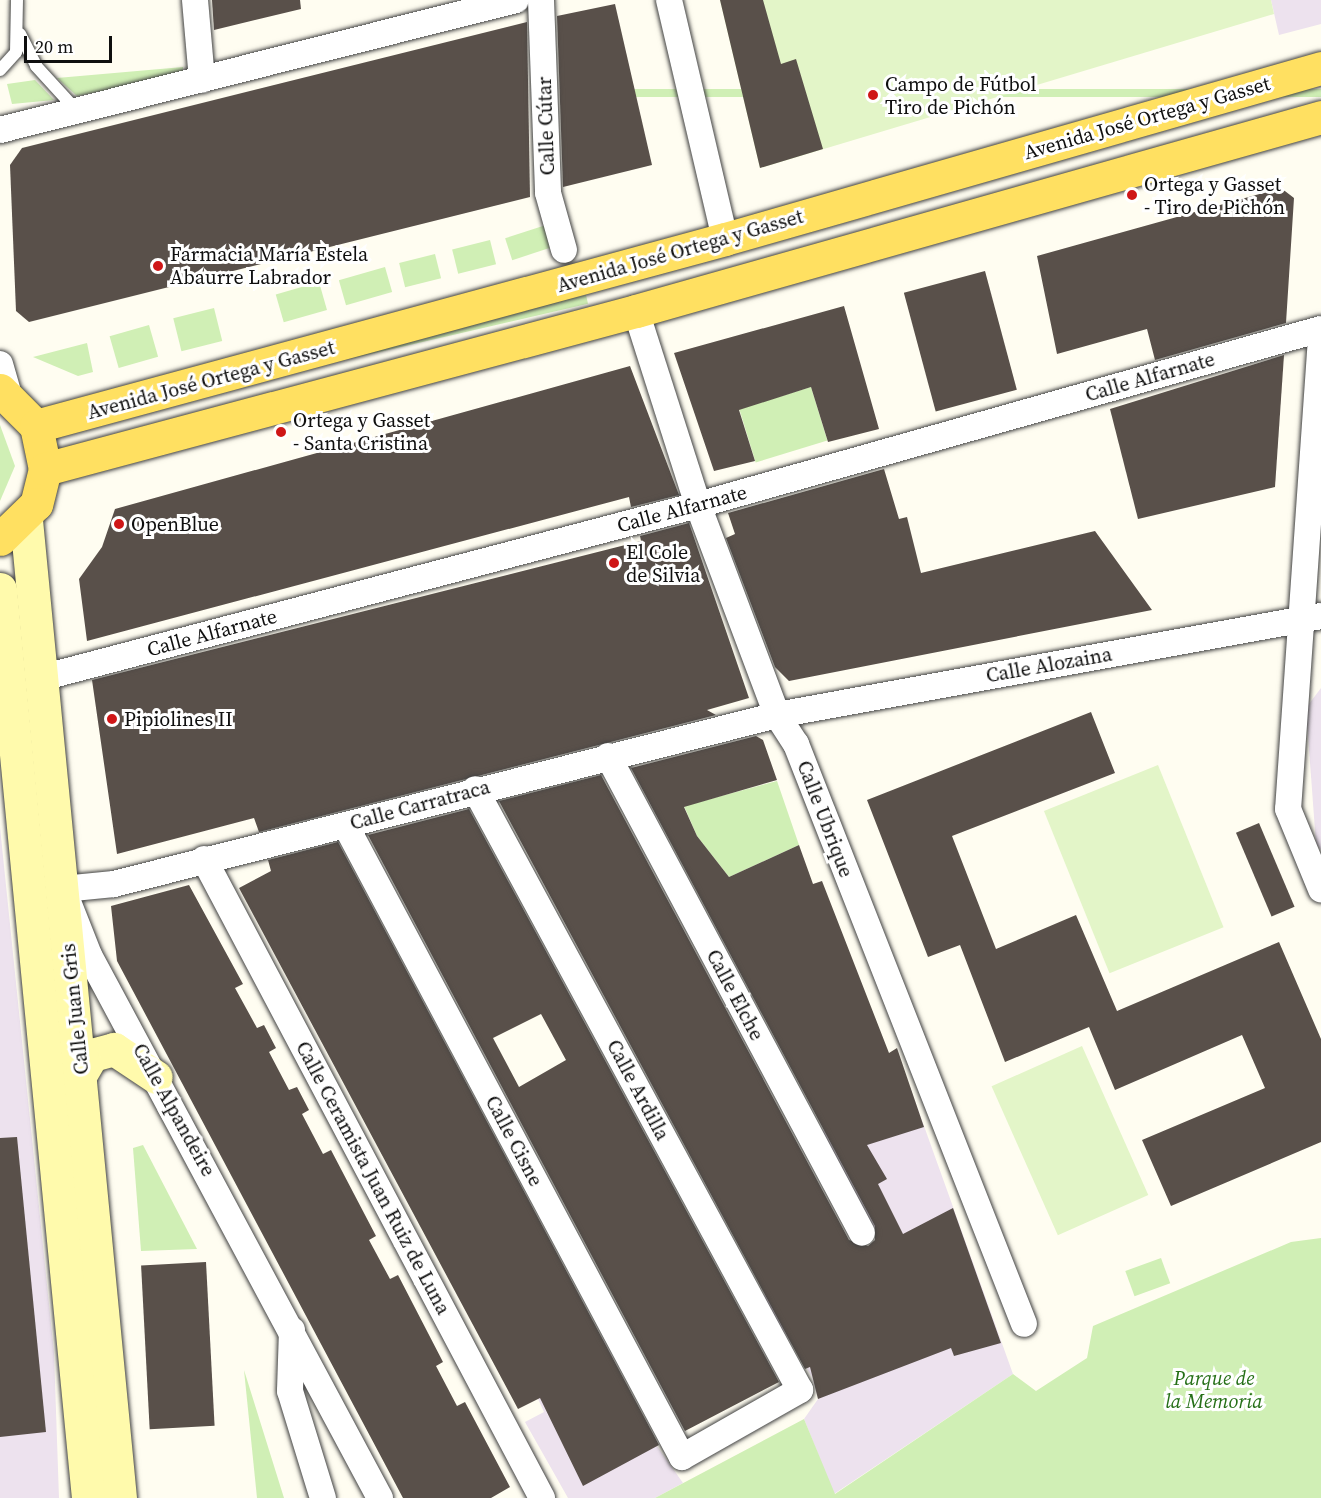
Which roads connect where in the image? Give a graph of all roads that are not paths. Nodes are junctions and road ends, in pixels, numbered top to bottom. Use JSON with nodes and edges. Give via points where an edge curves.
{"nodes":[{"id":1,"x":17,"y":0,"type":"edge"},
{"id":2,"x":195,"y":0,"type":"edge"},
{"id":3,"x":514,"y":0,"type":"edge"},
{"id":4,"x":541,"y":0,"type":"edge"},
{"id":5,"x":669,"y":0,"type":"edge"},
{"id":6,"x":20,"y":34,"type":"junction"},
{"id":7,"x":1321,"y":68,"type":"edge"},
{"id":8,"x":0,"y":70,"type":"edge"},
{"id":9,"x":202,"y":80,"type":"junction"},
{"id":10,"x":78,"y":112,"type":"junction"},
{"id":11,"x":1321,"y":117,"type":"edge"},
{"id":12,"x":0,"y":130,"type":"edge"},
{"id":13,"x":725,"y":239,"type":"junction"},
{"id":14,"x":564,"y":250,"type":"dead end"},
{"id":15,"x":636,"y":311,"type":"junction"},
{"id":16,"x":1321,"y":329,"type":"edge"},
{"id":17,"x":1321,"y":338,"type":"edge"},
{"id":18,"x":0,"y":364,"type":"edge"},
{"id":19,"x":5,"y":393,"type":"edge"},
{"id":20,"x":36,"y":426,"type":"junction"},
{"id":21,"x":45,"y":469,"type":"junction"},
{"id":22,"x":699,"y":505,"type":"junction"},
{"id":23,"x":26,"y":519,"type":"junction"},
{"id":24,"x":0,"y":539,"type":"edge"},
{"id":25,"x":0,"y":589,"type":"edge"},
{"id":26,"x":1310,"y":619,"type":"edge"},
{"id":27,"x":40,"y":678,"type":"junction"},
{"id":28,"x":777,"y":716,"type":"junction"},
{"id":29,"x":608,"y":756,"type":"junction"},
{"id":30,"x":475,"y":789,"type":"junction"},
{"id":31,"x":346,"y":826,"type":"junction"},
{"id":32,"x":204,"y":859,"type":"junction"},
{"id":33,"x":30,"y":871,"type":"junction"},
{"id":34,"x":63,"y":889,"type":"junction"},
{"id":35,"x":1321,"y":889,"type":"edge"},
{"id":36,"x":82,"y":1072,"type":"junction"},
{"id":37,"x":156,"y":1077,"type":"junction"},
{"id":38,"x":862,"y":1233,"type":"dead end"},
{"id":39,"x":1024,"y":1324,"type":"dead end"},
{"id":40,"x":292,"y":1326,"type":"junction"},
{"id":41,"x":682,"y":1457,"type":"joint"},
{"id":42,"x":87,"y":1498,"type":"edge"},
{"id":43,"x":120,"y":1498,"type":"edge"},
{"id":44,"x":323,"y":1498,"type":"edge"},
{"id":45,"x":380,"y":1498,"type":"edge"},
{"id":46,"x":542,"y":1498,"type":"edge"}],
"edges":[{"from":1,"to":6,"type":"lane"},
{"from":2,"to":9,"type":"street"},
{"from":3,"to":9,"type":"street"},
{"from":4,"to":14,"type":"street","name":"Calle Cútar","via":[[548,193]]},
{"from":5,"to":13,"type":"street"},
{"from":6,"to":8,"type":"lane","via":[[16,52]]},
{"from":6,"to":10,"type":"lane","via":[[36,66]]},
{"from":7,"to":13,"type":"main road","name":"Avenida José Ortega y Gasset"},
{"from":9,"to":10,"type":"street"},
{"from":10,"to":12,"type":"street"},
{"from":11,"to":15,"type":"main road"},
{"from":13,"to":20,"type":"main road","name":"Avenida José Ortega y Gasset"},
{"from":15,"to":21,"type":"main road"},
{"from":15,"to":22,"type":"street","name":"Calle Ubrique"},
{"from":16,"to":22,"type":"street","name":"Calle Alfarnate"},
{"from":17,"to":26,"type":"street"},
{"from":18,"to":19,"type":"street"},
{"from":19,"to":20,"type":"main road"},
{"from":20,"to":21,"type":"main road"},
{"from":21,"to":23,"type":"main road"},
{"from":22,"to":27,"type":"street","name":"Calle Alfarnate"},
{"from":22,"to":28,"type":"street","name":"Calle Ubrique"},
{"from":23,"to":24,"type":"main road"},
{"from":23,"to":27,"type":"main road","name":"Calle Juan Gris"},
{"from":25,"to":33,"type":"main road","name":"Calle Juan Gris"},
{"from":26,"to":28,"type":"street","name":"Calle Alozaina"},
{"from":26,"to":35,"type":"street","via":[[1288,809]]},
{"from":27,"to":34,"type":"main road","name":"Calle Juan Gris"},
{"from":28,"to":29,"type":"street","name":"Calle Carratraca"},
{"from":28,"to":39,"type":"street","name":"Calle Ubrique","via":[[796,744]]},
{"from":29,"to":30,"type":"street","name":"Calle Carratraca"},
{"from":29,"to":38,"type":"street","name":"Calle Elche"},
{"from":30,"to":31,"type":"street","name":"Calle Carratraca"},
{"from":30,"to":41,"type":"street","name":"Calle Ardilla","via":[[800,1390]]},
{"from":31,"to":32,"type":"street","name":"Calle Carratraca"},
{"from":31,"to":41,"type":"street","name":"Calle Cisne"},
{"from":32,"to":34,"type":"street","name":"Calle Carratraca","via":[[114,884]]},
{"from":32,"to":46,"type":"street","name":"Calle Ceramista Juan Ruiz de Luna"},
{"from":33,"to":34,"type":"main road"},
{"from":33,"to":42,"type":"main road","name":"Calle Juan Gris"},
{"from":34,"to":36,"type":"main road","name":"Calle Juan Gris"},
{"from":34,"to":37,"type":"street","name":"Calle Alpandeire","via":[[89,955]]},
{"from":36,"to":37,"type":"main road","via":[[92,1056],[114,1049]]},
{"from":36,"to":43,"type":"main road","name":"Calle Juan Gris"},
{"from":37,"to":40,"type":"street","name":"Calle Alpandeire"},
{"from":40,"to":44,"type":"street","via":[[290,1391]]},
{"from":40,"to":45,"type":"street","name":"Calle Alpandeire"}]}
